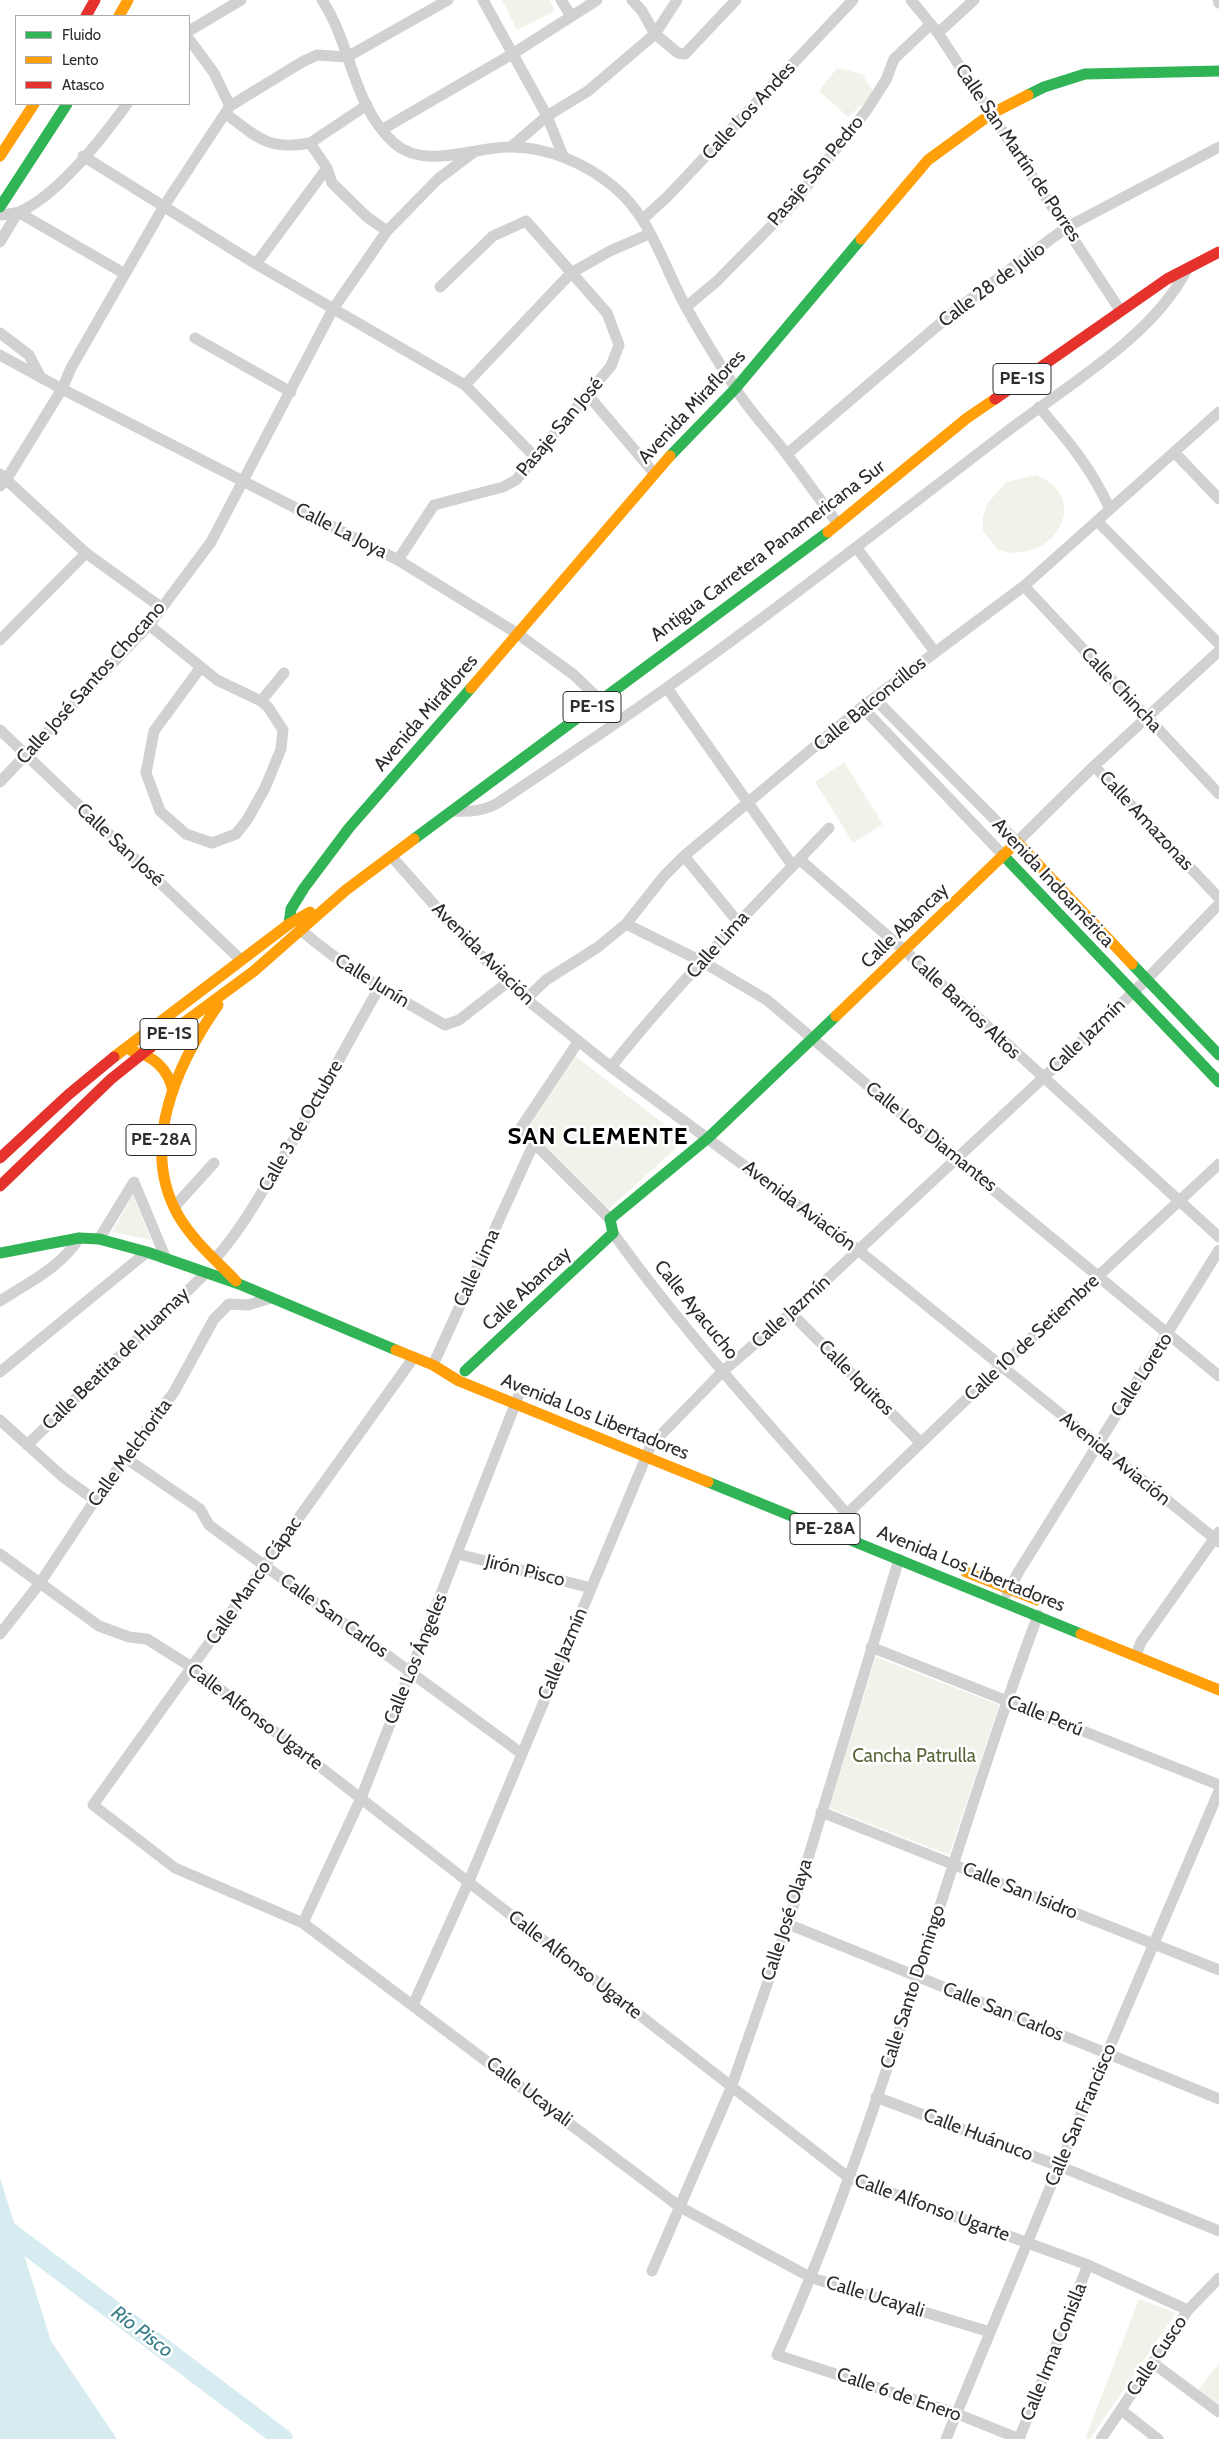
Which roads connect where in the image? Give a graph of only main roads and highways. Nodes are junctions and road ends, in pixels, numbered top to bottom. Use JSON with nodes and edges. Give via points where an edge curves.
{"nodes":[{"id":1,"x":95,"y":0,"type":"edge"},
{"id":2,"x":128,"y":0,"type":"edge"},
{"id":3,"x":87,"y":15,"type":"edge"},
{"id":4,"x":119,"y":15,"type":"edge"},
{"id":5,"x":1219,"y":70,"type":"edge"},
{"id":6,"x":33,"y":105,"type":"edge"},
{"id":7,"x":65,"y":105,"type":"edge"},
{"id":8,"x":0,"y":156,"type":"edge"},
{"id":9,"x":0,"y":207,"type":"edge"},
{"id":10,"x":1219,"y":252,"type":"edge"},
{"id":11,"x":1017,"y":842,"type":"joint"},
{"id":12,"x":1004,"y":855,"type":"junction"},
{"id":13,"x":346,"y":890,"type":"junction"},
{"id":14,"x":289,"y":924,"type":"junction"},
{"id":15,"x":231,"y":988,"type":"junction"},
{"id":16,"x":122,"y":1049,"type":"junction"},
{"id":17,"x":143,"y":1053,"type":"junction"},
{"id":18,"x":1219,"y":1055,"type":"edge"},
{"id":19,"x":1219,"y":1082,"type":"edge"},
{"id":20,"x":173,"y":1091,"type":"junction"},
{"id":21,"x":0,"y":1158,"type":"edge"},
{"id":22,"x":0,"y":1186,"type":"edge"},
{"id":23,"x":610,"y":1219,"type":"joint"},
{"id":24,"x":614,"y":1233,"type":"joint"},
{"id":25,"x":2,"y":1251,"type":"edge"},
{"id":26,"x":215,"y":1259,"type":"junction"},
{"id":27,"x":200,"y":1271,"type":"junction"},
{"id":28,"x":239,"y":1284,"type":"junction"},
{"id":29,"x":433,"y":1365,"type":"junction"},
{"id":30,"x":470,"y":1372,"type":"joint"},
{"id":31,"x":954,"y":1567,"type":"dead end"},
{"id":32,"x":1044,"y":1603,"type":"dead end"},
{"id":33,"x":1219,"y":1690,"type":"edge"}],
"edges":[{"from":1,"to":3,"type":"main road"},
{"from":2,"to":4,"type":"main road"},
{"from":5,"to":14,"type":"main road","name":"Avenida Miraflores","via":[[1085,74],[1044,86],[991,114],[928,160],[735,389],[654,473],[323,860],[291,909]]},
{"from":6,"to":8,"type":"main road"},
{"from":7,"to":9,"type":"main road"},
{"from":10,"to":13,"type":"main road","name":"Antigua Carretera Panamericana Sur","number":"PE-1S","via":[[1167,279],[966,418],[838,524]]},
{"from":11,"to":12,"type":"main road","name":"Calle Abancay"},
{"from":11,"to":18,"type":"main road","name":"Avenida Indoamérica"},
{"from":12,"to":19,"type":"main road","name":"Avenida Indoamérica"},
{"from":12,"to":23,"type":"main road","name":"Calle Abancay","via":[[708,1138]]},
{"from":13,"to":14,"type":"main road","name":"Antigua Carretera Panamericana Sur","number":"PE-1S"},
{"from":13,"to":15,"type":"main road","name":"Antigua Carretera Panamericana Sur","number":"PE-1S","via":[[302,931]]},
{"from":14,"to":16,"type":"main road","name":"Antigua Carretera Panamericana Sur","number":"PE-1S"},
{"from":15,"to":17,"type":"main road","name":"Antigua Carretera Panamericana Sur","number":"PE-1S"},
{"from":15,"to":20,"type":"main road","number":"PE-28A","via":[[204,1023]]},
{"from":16,"to":17,"type":"main road"},
{"from":16,"to":21,"type":"main road","name":"Antigua Carretera Panamericana Sur","number":"PE-1S"},
{"from":17,"to":20,"type":"main road","via":[[150,1055],[165,1070],[172,1081]]},
{"from":17,"to":22,"type":"main road","name":"Antigua Carretera Panamericana Sur","number":"PE-1S"},
{"from":20,"to":26,"type":"main road","number":"PE-28A","via":[[161,1141],[164,1178],[178,1215]]},
{"from":23,"to":24,"type":"main road","name":"Calle Ayacucho"},
{"from":24,"to":30,"type":"main road","name":"Calle Abancay"},
{"from":25,"to":27,"type":"main road","name":"Avenida Los Libertadores","number":"PE-28A","via":[[78,1238],[99,1238]]},
{"from":26,"to":27,"type":"main road"},
{"from":26,"to":28,"type":"main road","number":"PE-28A"},
{"from":27,"to":28,"type":"main road","name":"Avenida Los Libertadores","number":"PE-28A"},
{"from":28,"to":29,"type":"main road","name":"Avenida Los Libertadores","number":"PE-28A"},
{"from":29,"to":30,"type":"main road","name":"Avenida Los Libertadores","number":"PE-28A"},
{"from":29,"to":33,"type":"main road","name":"Avenida Los Libertadores","number":"PE-28A","via":[[459,1381]]},
{"from":31,"to":32,"type":"main road","name":"Avenida Los Libertadores"}]}
